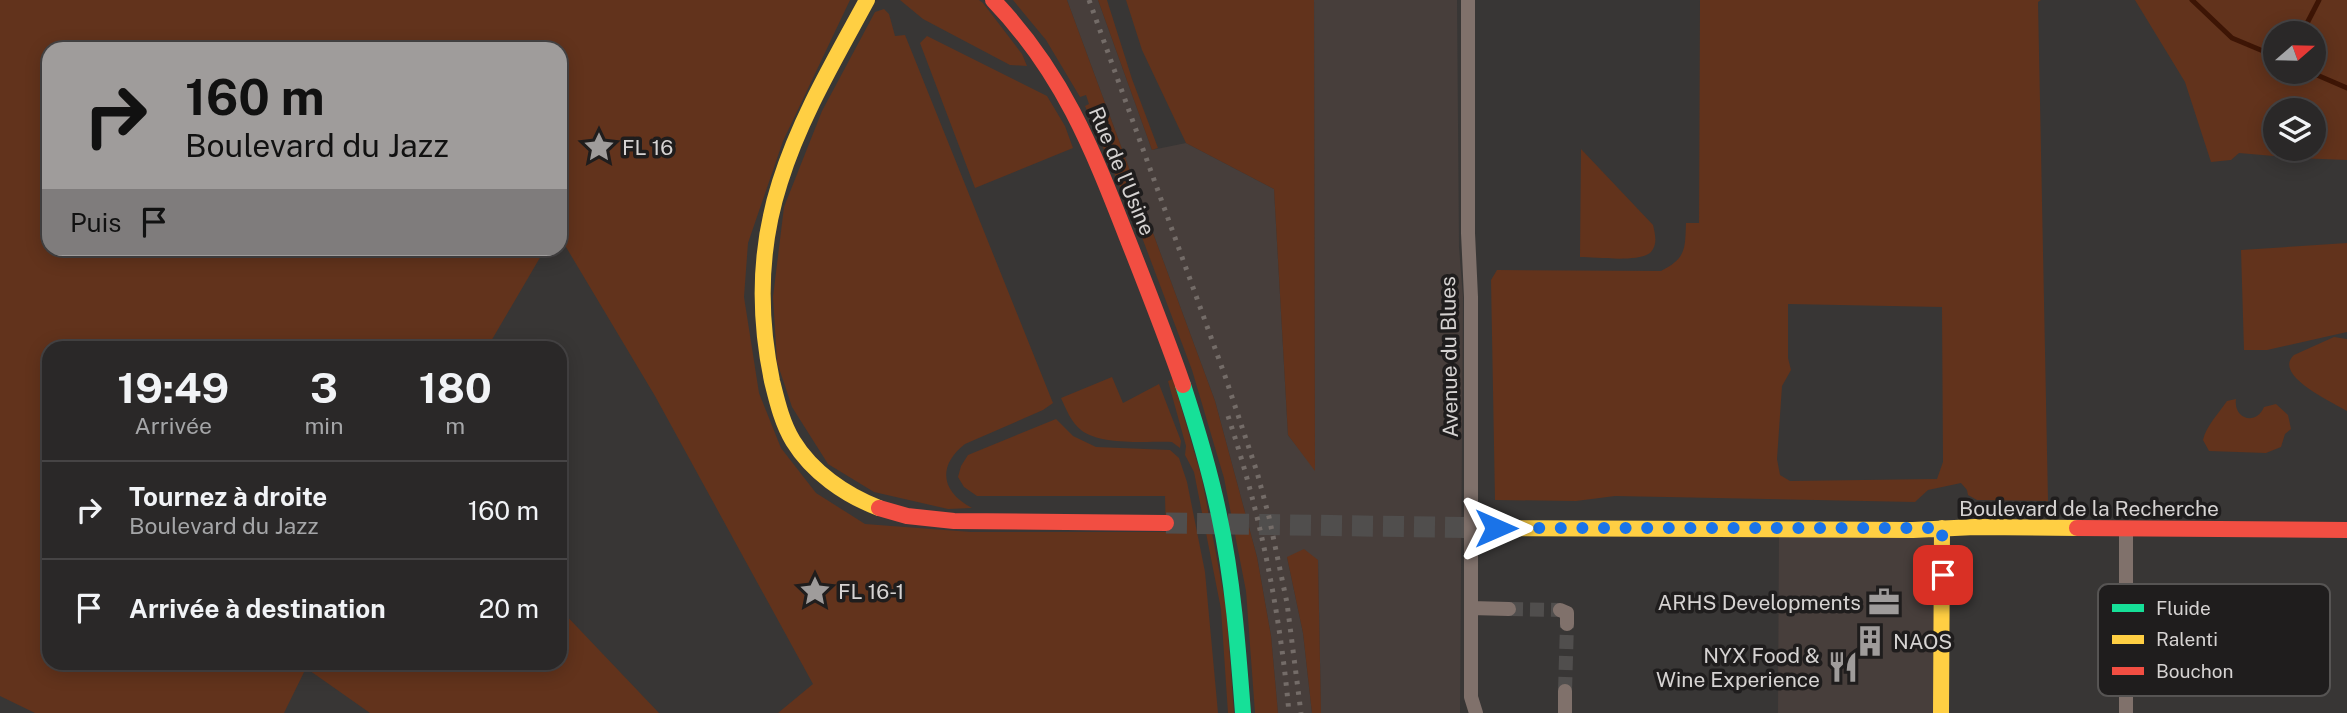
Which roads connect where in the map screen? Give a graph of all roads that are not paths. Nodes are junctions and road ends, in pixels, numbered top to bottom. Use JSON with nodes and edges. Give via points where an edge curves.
{"nodes":[{"id":1,"x":867,"y":0,"type":"edge"},
{"id":2,"x":993,"y":0,"type":"edge"},
{"id":3,"x":1468,"y":0,"type":"edge"},
{"id":4,"x":1166,"y":523,"type":"tunnel mouth"},
{"id":5,"x":1496,"y":528,"type":"tunnel mouth"},
{"id":6,"x":1942,"y":528,"type":"junction"},
{"id":7,"x":2126,"y":528,"type":"junction"},
{"id":8,"x":2347,"y":530,"type":"edge"},
{"id":9,"x":2126,"y":584,"type":"edge"},
{"id":10,"x":1471,"y":608,"type":"junction"},
{"id":11,"x":1509,"y":608,"type":"tunnel mouth"},
{"id":12,"x":1560,"y":610,"type":"dead end"},
{"id":13,"x":1567,"y":624,"type":"tunnel mouth"},
{"id":14,"x":1565,"y":691,"type":"tunnel mouth"},
{"id":15,"x":1243,"y":713,"type":"edge"},
{"id":16,"x":1476,"y":713,"type":"edge"},
{"id":17,"x":1565,"y":713,"type":"edge"},
{"id":18,"x":1941,"y":713,"type":"edge"}],
"edges":[{"from":1,"to":4,"type":"main road","via":[[808,110],[780,181],[762,260],[766,357],[793,443],[820,472],[855,498],[890,512],[944,522]]},
{"from":2,"to":15,"type":"main road","name":"Rue de l'Usine","via":[[1030,42],[1071,103],[1181,375],[1222,527],[1236,606]]},
{"from":3,"to":10,"type":"street","name":"Avenue du Blues"},
{"from":5,"to":6,"type":"main road","name":"Boulevard de la Recherche"},
{"from":6,"to":7,"type":"main road","name":"Boulevard de la Recherche"},
{"from":6,"to":18,"type":"main road"},
{"from":7,"to":8,"type":"main road","name":"Boulevard de la Recherche"},
{"from":7,"to":9,"type":"street"},
{"from":10,"to":11,"type":"street"},
{"from":10,"to":16,"type":"street","name":"Avenue du Blues","via":[[1471,697]]},
{"from":12,"to":13,"type":"street","via":[[1567,613]]},
{"from":14,"to":17,"type":"street"}]}
